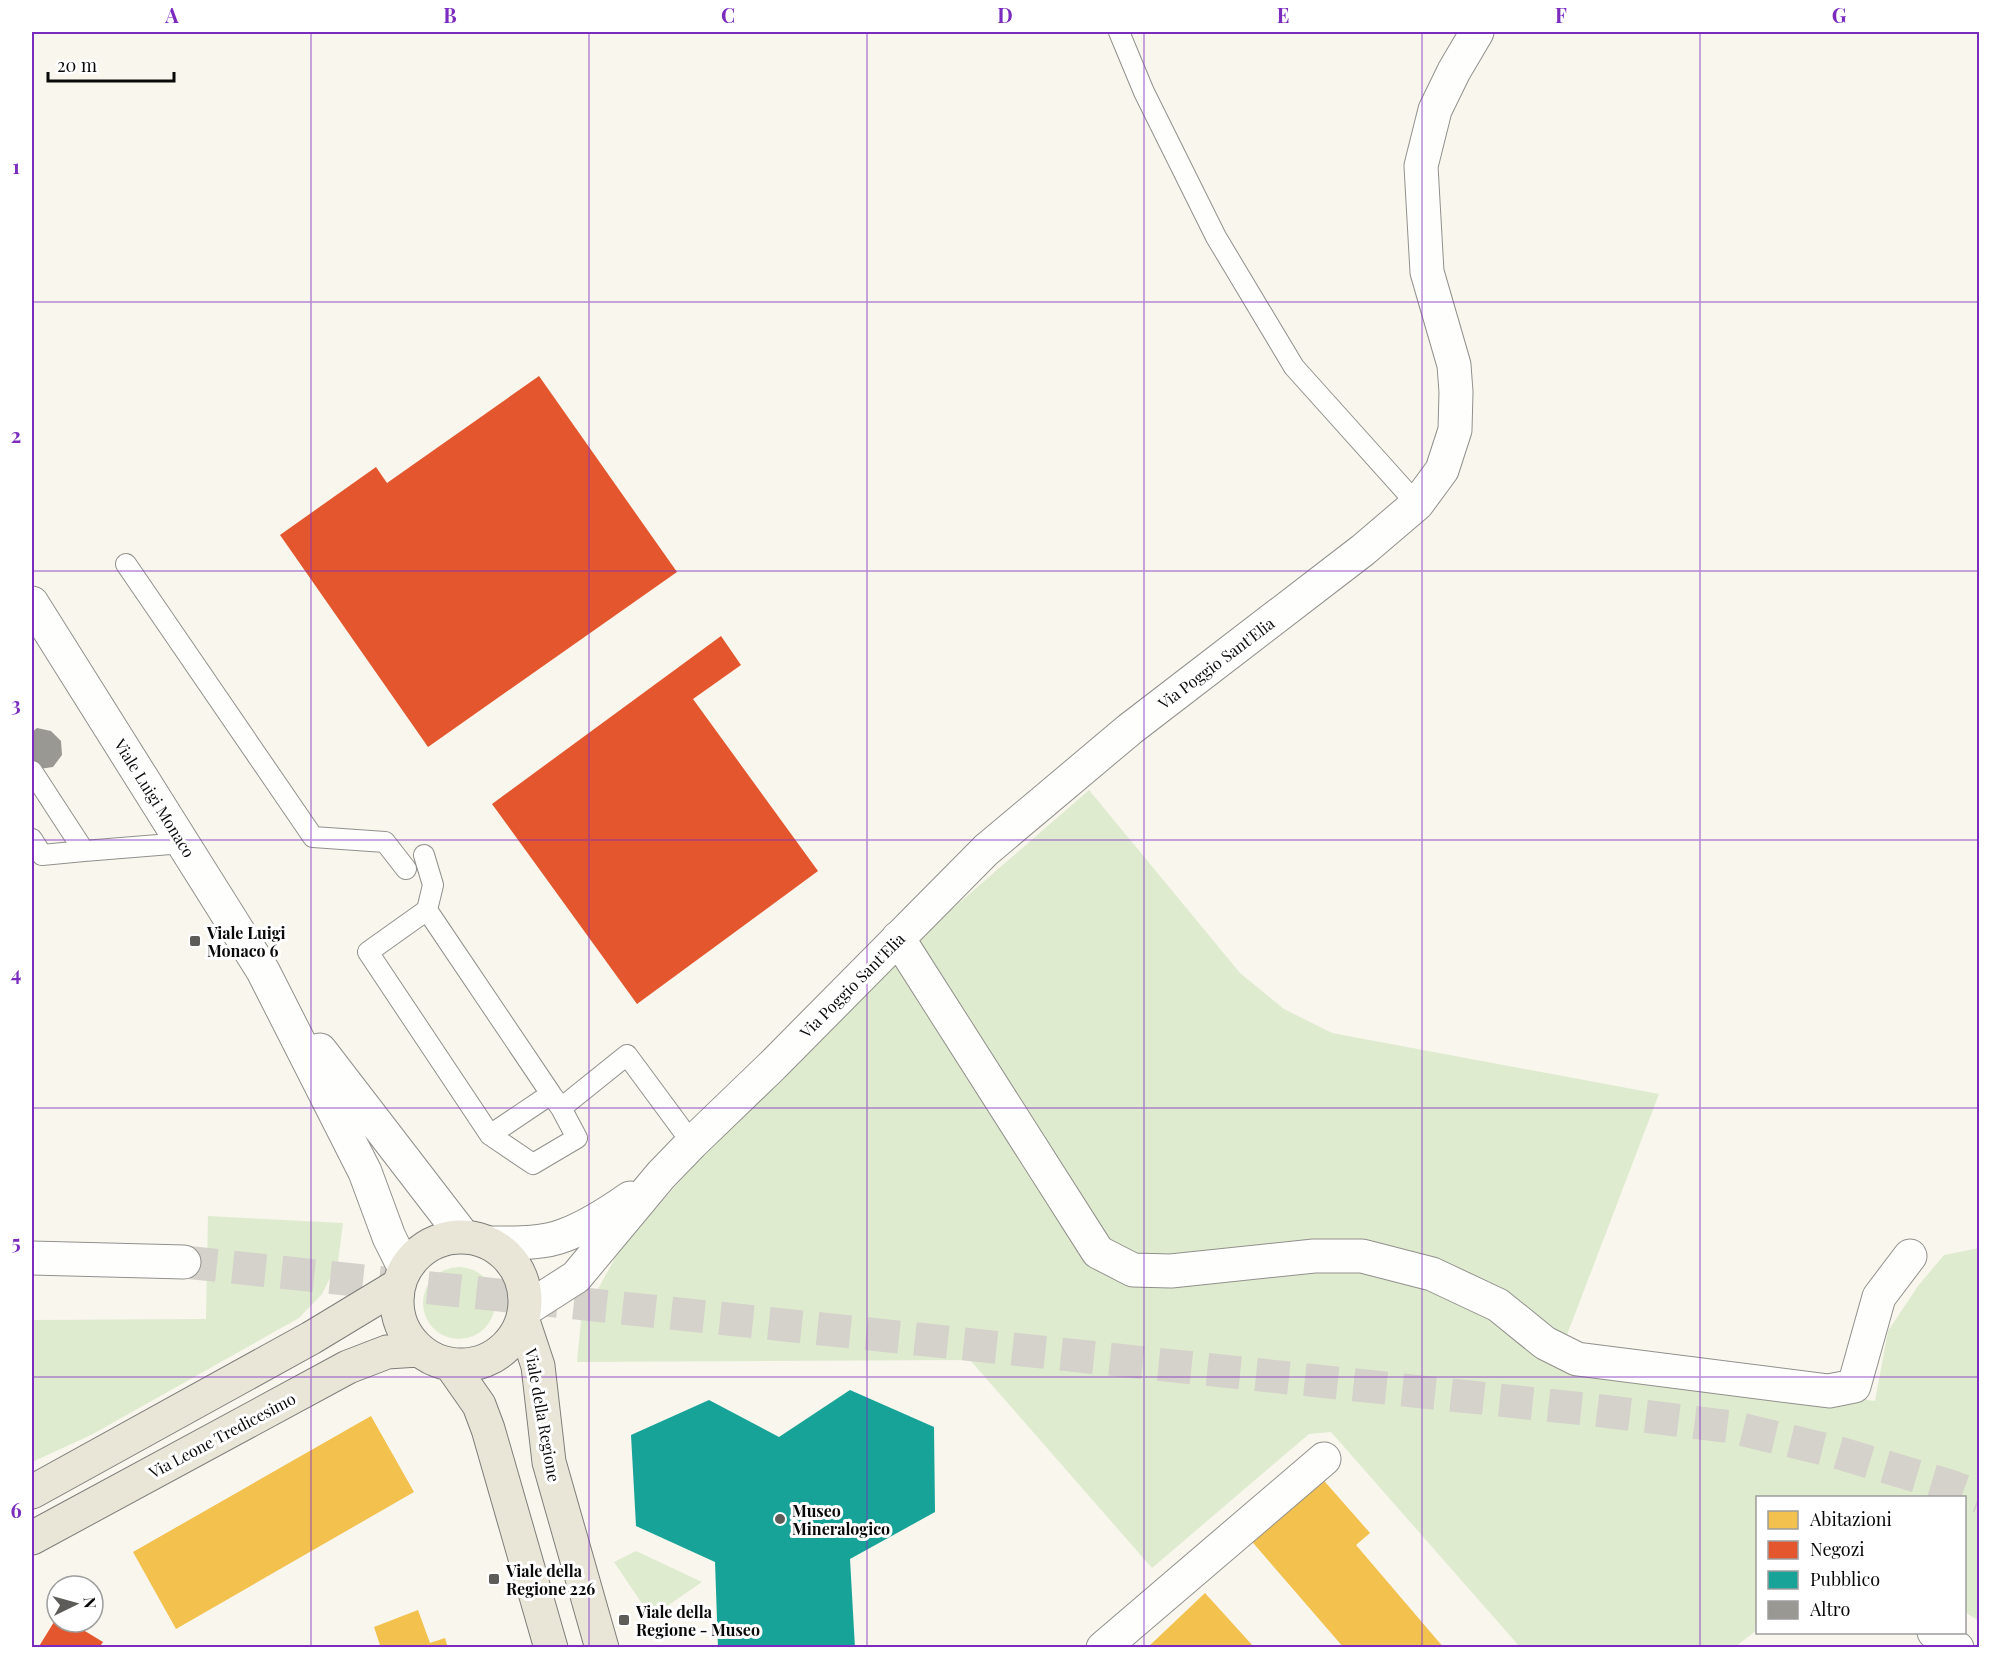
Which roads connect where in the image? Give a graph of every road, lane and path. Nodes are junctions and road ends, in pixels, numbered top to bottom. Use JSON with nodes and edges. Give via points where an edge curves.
{"nodes":[{"id":1,"x":1119,"y":32,"type":"edge"},
{"id":2,"x":1477,"y":32,"type":"edge"},
{"id":3,"x":1417,"y":504,"type":"junction"},
{"id":4,"x":126,"y":564,"type":"dead end"},
{"id":5,"x":32,"y":603,"type":"edge"},
{"id":6,"x":32,"y":771,"type":"edge"},
{"id":7,"x":32,"y":839,"type":"edge"},
{"id":8,"x":183,"y":843,"type":"junction"},
{"id":9,"x":84,"y":851,"type":"junction"},
{"id":10,"x":424,"y":855,"type":"dead end"},
{"id":11,"x":406,"y":869,"type":"dead end"},
{"id":12,"x":427,"y":910,"type":"junction"},
{"id":13,"x":898,"y":938,"type":"junction"},
{"id":14,"x":277,"y":995,"type":"junction"},
{"id":15,"x":556,"y":1101,"type":"junction"},
{"id":16,"x":490,"y":1135,"type":"junction"},
{"id":17,"x":692,"y":1143,"type":"junction"},
{"id":18,"x":661,"y":1175,"type":"junction"},
{"id":19,"x":477,"y":1240,"type":"junction"},
{"id":20,"x":1910,"y":1256,"type":"dead end"},
{"id":21,"x":32,"y":1258,"type":"edge"},
{"id":22,"x":183,"y":1262,"type":"tunnel mouth"},
{"id":23,"x":401,"y":1277,"type":"junction"},
{"id":24,"x":524,"y":1315,"type":"junction"},
{"id":25,"x":418,"y":1350,"type":"junction"},
{"id":26,"x":451,"y":1365,"type":"junction"},
{"id":27,"x":1324,"y":1460,"type":"dead end"},
{"id":28,"x":32,"y":1492,"type":"edge"},
{"id":29,"x":32,"y":1538,"type":"edge"},
{"id":30,"x":1937,"y":1634,"type":"edge"},
{"id":31,"x":551,"y":1647,"type":"edge"},
{"id":32,"x":602,"y":1647,"type":"edge"},
{"id":33,"x":1103,"y":1647,"type":"edge"},
{"id":34,"x":1957,"y":1647,"type":"edge"}],
"edges":[{"from":1,"to":3,"type":"lane","via":[[1144,92],[1216,237],[1294,367]]},
{"from":2,"to":3,"type":"street","name":"Via Poggio Sant'Elia","via":[[1435,110],[1421,166],[1427,272],[1454,365],[1456,392],[1455,430],[1442,470]]},
{"from":3,"to":13,"type":"street","name":"Via Poggio Sant'Elia","via":[[1364,550],[1130,729],[986,850]]},
{"from":4,"to":11,"type":"lane","via":[[313,837],[385,842]]},
{"from":5,"to":8,"type":"street","name":"Viale Luigi Monaco"},
{"from":6,"to":9,"type":"lane"},
{"from":7,"to":9,"type":"lane","via":[[42,855]]},
{"from":8,"to":9,"type":"lane"},
{"from":8,"to":14,"type":"street","name":"Viale Luigi Monaco"},
{"from":10,"to":12,"type":"lane","via":[[433,885]]},
{"from":12,"to":15,"type":"lane"},
{"from":12,"to":16,"type":"lane","via":[[368,952]]},
{"from":13,"to":17,"type":"street","name":"Via Poggio Sant'Elia"},
{"from":13,"to":20,"type":"street","via":[[1098,1252],[1133,1270],[1171,1271],[1314,1256],[1362,1256],[1432,1274],[1498,1305],[1545,1343],[1577,1359],[1829,1391],[1854,1386],[1879,1298]]},
{"from":14,"to":19,"type":"street"},
{"from":14,"to":23,"type":"street","via":[[365,1172]]},
{"from":15,"to":16,"type":"lane"},
{"from":15,"to":16,"type":"lane","via":[[577,1138],[533,1164]]},
{"from":15,"to":17,"type":"lane","via":[[627,1055]]},
{"from":17,"to":18,"type":"street","name":"Via Poggio Sant'Elia"},
{"from":18,"to":19,"type":"street","via":[[606,1215],[564,1236],[527,1242]]},
{"from":18,"to":24,"type":"street","via":[[576,1277]]},
{"from":19,"to":23,"type":"main road","via":[[440,1239],[420,1251]]},
{"from":19,"to":24,"type":"main road","via":[[504,1253],[514,1264],[525,1294]]},
{"from":21,"to":22,"type":"street"},
{"from":23,"to":25,"type":"main road","via":[[395,1305],[401,1326]]},
{"from":23,"to":28,"type":"main road","via":[[311,1338]]},
{"from":24,"to":26,"type":"main road","via":[[506,1346],[491,1358]]},
{"from":24,"to":32,"type":"main road","name":"Viale della Regione","via":[[538,1366],[549,1462]]},
{"from":25,"to":26,"type":"main road"},
{"from":25,"to":29,"type":"main road","name":"Via Leone Tredicesimo","via":[[387,1352],[348,1367]]},
{"from":26,"to":31,"type":"main road","via":[[479,1406],[488,1429]]},
{"from":27,"to":33,"type":"street"},
{"from":30,"to":34,"type":"street"}]}
